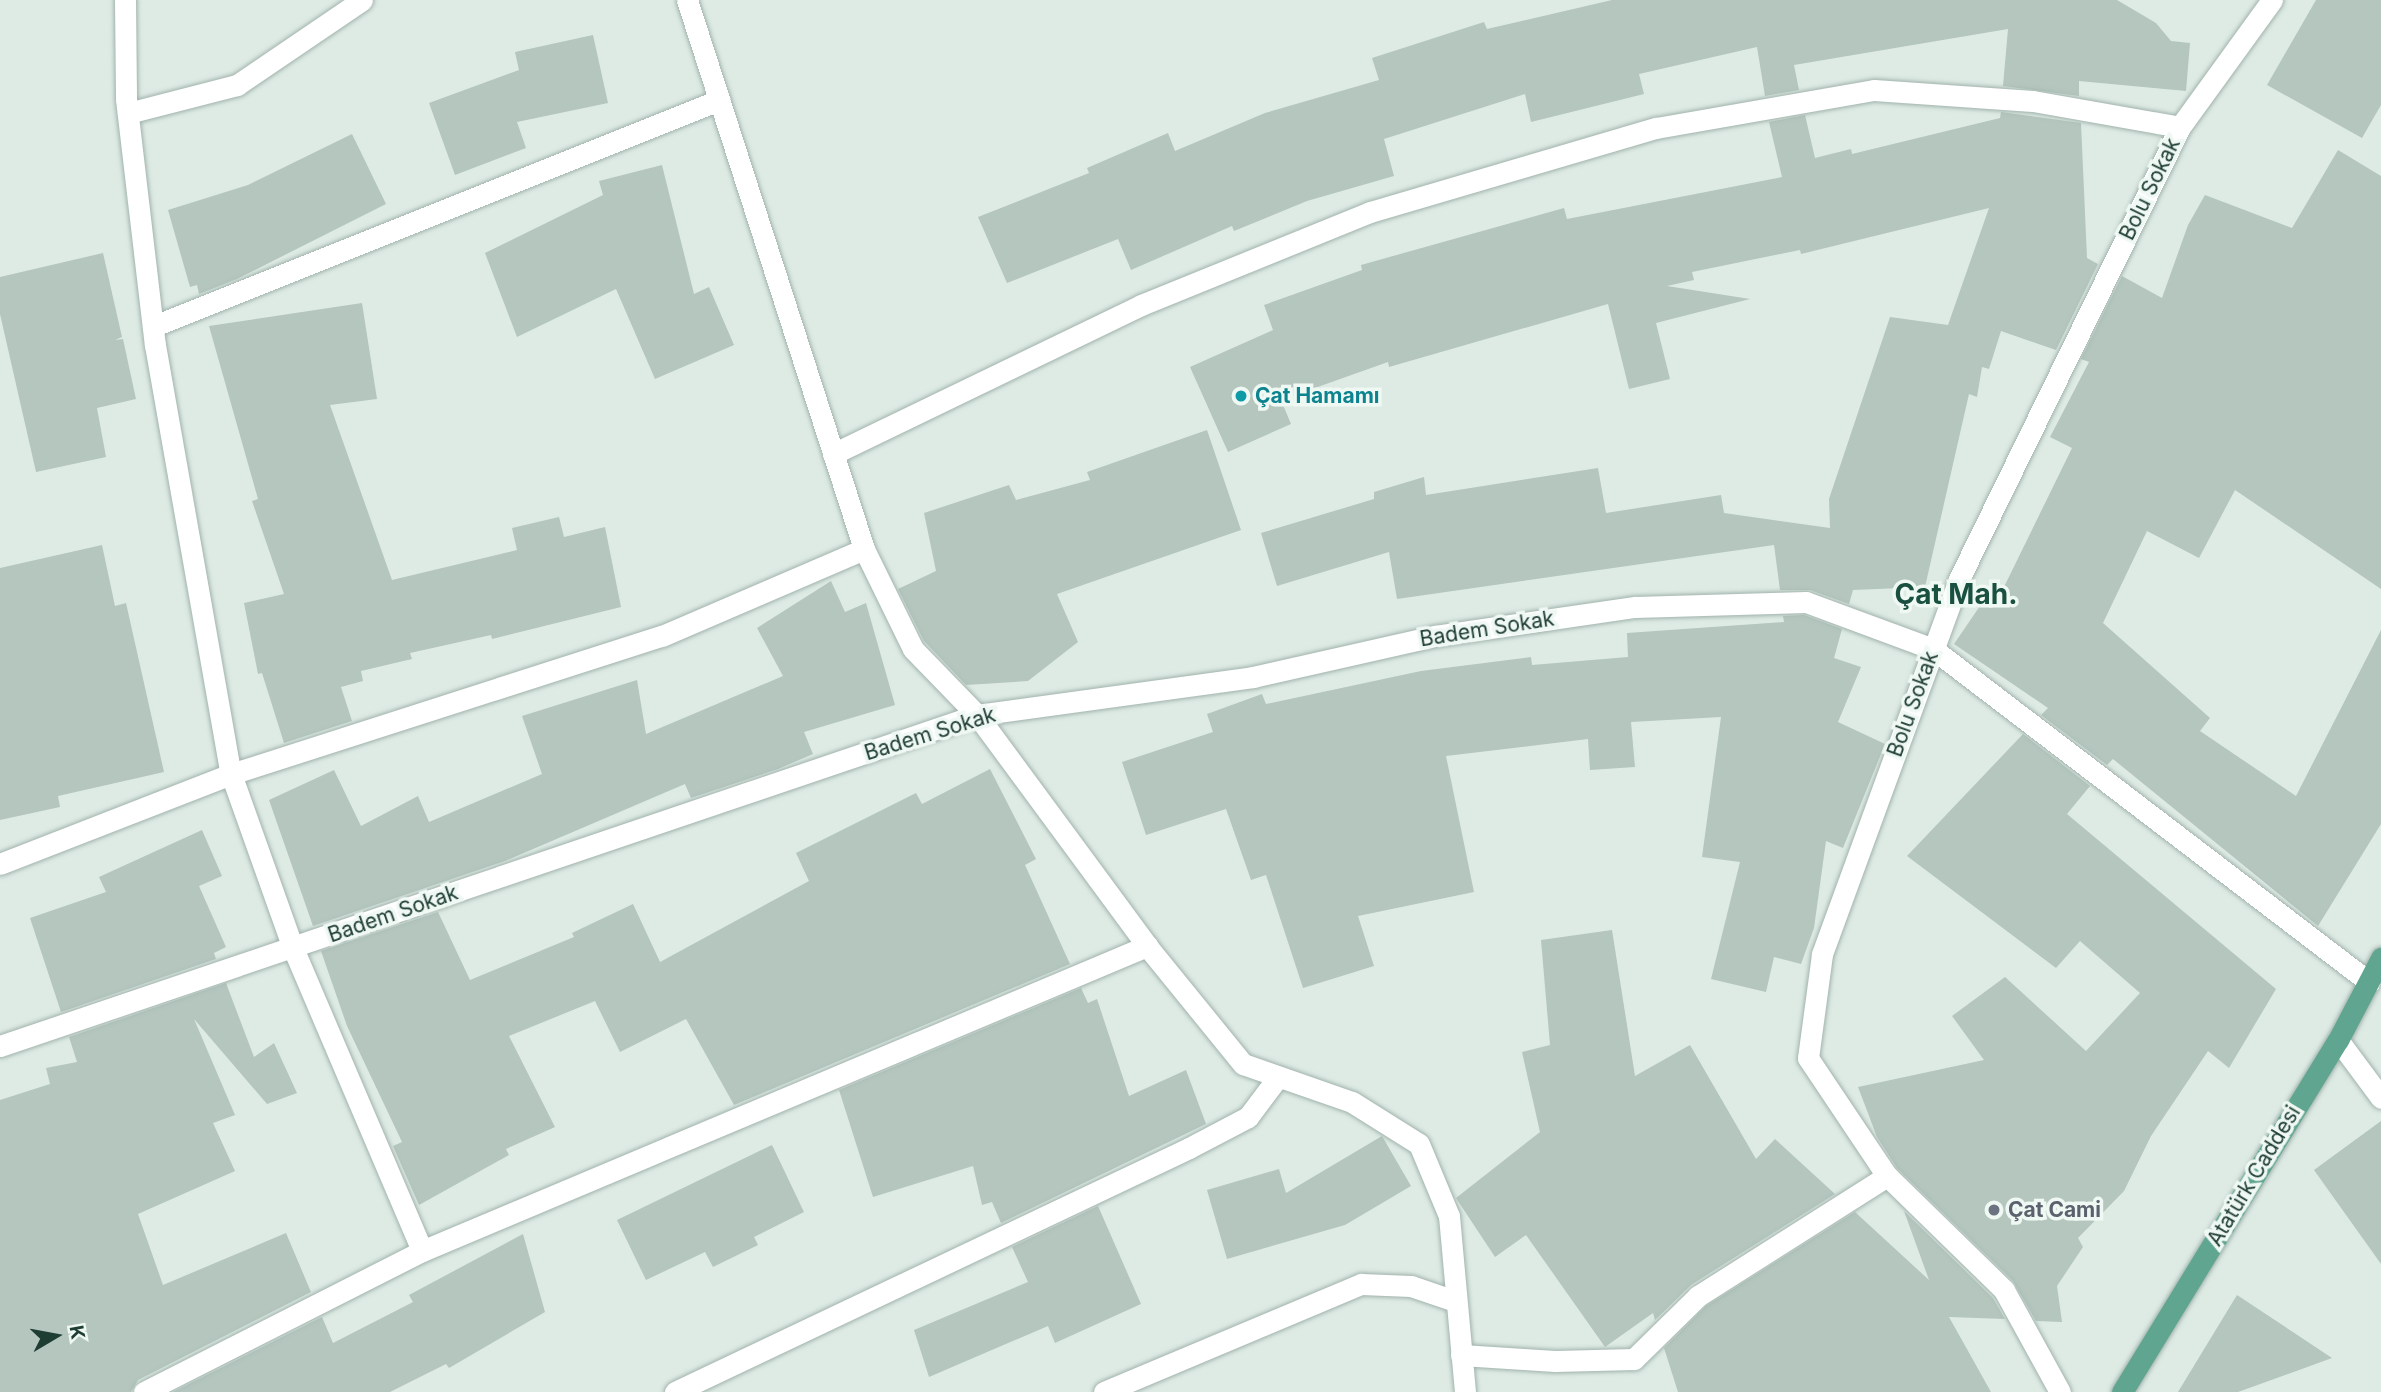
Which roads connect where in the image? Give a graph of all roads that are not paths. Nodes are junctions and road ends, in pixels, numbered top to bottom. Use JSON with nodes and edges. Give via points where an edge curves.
{"nodes":[{"id":1,"x":125,"y":0,"type":"edge"},
{"id":2,"x":362,"y":0,"type":"edge"},
{"id":3,"x":687,"y":0,"type":"edge"},
{"id":4,"x":2272,"y":0,"type":"edge"},
{"id":5,"x":719,"y":100,"type":"junction"},
{"id":6,"x":128,"y":113,"type":"junction"},
{"id":7,"x":2180,"y":127,"type":"junction"},
{"id":8,"x":154,"y":326,"type":"junction"},
{"id":9,"x":833,"y":454,"type":"junction"},
{"id":10,"x":864,"y":549,"type":"junction"},
{"id":11,"x":1933,"y":649,"type":"junction"},
{"id":12,"x":976,"y":715,"type":"junction"},
{"id":13,"x":231,"y":774,"type":"junction"},
{"id":14,"x":0,"y":864,"type":"edge"},
{"id":15,"x":1147,"y":946,"type":"junction"},
{"id":16,"x":293,"y":948,"type":"junction"},
{"id":17,"x":2381,"y":958,"type":"edge"},
{"id":18,"x":2369,"y":982,"type":"junction"},
{"id":19,"x":2338,"y":1040,"type":"junction"},
{"id":20,"x":0,"y":1046,"type":"edge"},
{"id":21,"x":1278,"y":1077,"type":"junction"},
{"id":22,"x":2381,"y":1098,"type":"edge"},
{"id":23,"x":1887,"y":1176,"type":"junction"},
{"id":24,"x":422,"y":1251,"type":"junction"},
{"id":25,"x":1455,"y":1301,"type":"junction"},
{"id":26,"x":1461,"y":1355,"type":"junction"},
{"id":27,"x":144,"y":1392,"type":"edge"},
{"id":28,"x":675,"y":1392,"type":"edge"},
{"id":29,"x":1104,"y":1392,"type":"edge"},
{"id":30,"x":1465,"y":1392,"type":"edge"},
{"id":31,"x":2060,"y":1392,"type":"edge"},
{"id":32,"x":2122,"y":1392,"type":"edge"}],
"edges":[{"from":1,"to":6,"type":"street"},
{"from":2,"to":6,"type":"street","via":[[237,85]]},
{"from":3,"to":5,"type":"street"},
{"from":4,"to":7,"type":"street","name":"Bolu Sokak"},
{"from":5,"to":8,"type":"street"},
{"from":5,"to":9,"type":"street"},
{"from":6,"to":8,"type":"street"},
{"from":7,"to":9,"type":"street","via":[[2033,101],[1874,90],[1656,128],[1370,212],[1142,306]]},
{"from":7,"to":11,"type":"street","name":"Bolu Sokak","via":[[1959,579]]},
{"from":8,"to":13,"type":"street"},
{"from":9,"to":10,"type":"street"},
{"from":10,"to":12,"type":"street","via":[[913,649]]},
{"from":10,"to":13,"type":"street","via":[[663,636]]},
{"from":11,"to":12,"type":"street","name":"Badem Sokak","via":[[1806,603],[1634,607],[1435,636],[1253,677]]},
{"from":11,"to":18,"type":"street","name":"Badem Sokak"},
{"from":11,"to":23,"type":"street","name":"Bolu Sokak","via":[[1822,954],[1808,1058]]},
{"from":12,"to":15,"type":"street"},
{"from":12,"to":16,"type":"street","name":"Badem Sokak"},
{"from":13,"to":14,"type":"street"},
{"from":13,"to":16,"type":"street"},
{"from":15,"to":21,"type":"street","via":[[1242,1064]]},
{"from":15,"to":24,"type":"street"},
{"from":16,"to":20,"type":"street","name":"Badem Sokak"},
{"from":16,"to":24,"type":"street"},
{"from":17,"to":18,"type":"main road","name":"Atatürk Caddesi"},
{"from":18,"to":19,"type":"main road","name":"Atatürk Caddesi"},
{"from":19,"to":22,"type":"street"},
{"from":19,"to":32,"type":"main road","name":"Atatürk Caddesi"},
{"from":21,"to":25,"type":"street","via":[[1352,1102],[1419,1144],[1449,1216]]},
{"from":21,"to":28,"type":"street","via":[[1248,1116],[1189,1148]]},
{"from":23,"to":26,"type":"street","via":[[1698,1296],[1634,1359],[1555,1361]]},
{"from":23,"to":31,"type":"street","name":"Bolu Sokak","via":[[2004,1290]]},
{"from":24,"to":27,"type":"street"},
{"from":25,"to":26,"type":"street"},
{"from":25,"to":29,"type":"street","via":[[1411,1286],[1361,1284]]},
{"from":26,"to":30,"type":"street"}]}
